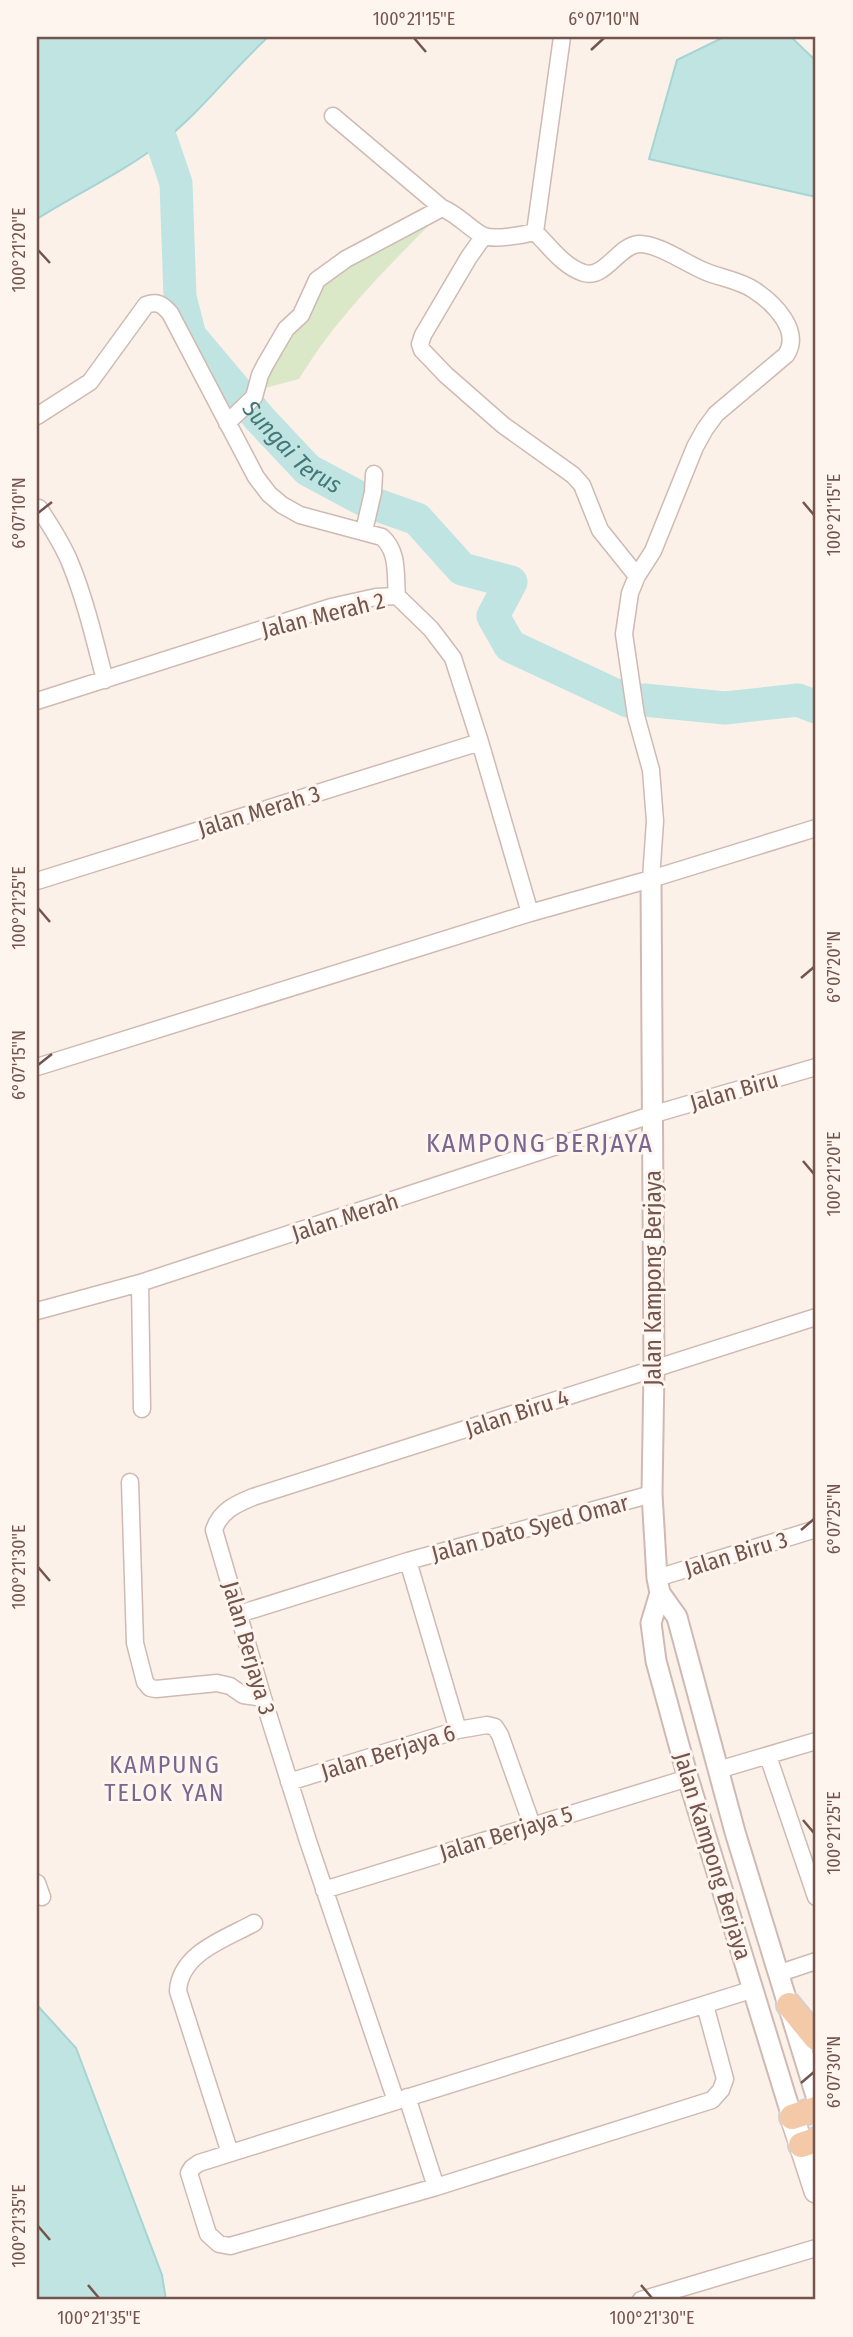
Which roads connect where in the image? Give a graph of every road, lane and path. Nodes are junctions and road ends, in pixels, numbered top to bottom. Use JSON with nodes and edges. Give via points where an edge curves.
{"nodes":[{"id":1,"x":562,"y":37,"type":"edge"},
{"id":2,"x":332,"y":116,"type":"dead end"},
{"id":3,"x":442,"y":208,"type":"junction"},
{"id":4,"x":535,"y":232,"type":"junction"},
{"id":5,"x":484,"y":236,"type":"junction"},
{"id":6,"x":37,"y":416,"type":"edge"},
{"id":7,"x":231,"y":419,"type":"junction"},
{"id":8,"x":373,"y":474,"type":"dead end"},
{"id":9,"x":39,"y":508,"type":"dead end"},
{"id":10,"x":365,"y":524,"type":"junction"},
{"id":11,"x":637,"y":576,"type":"junction"},
{"id":12,"x":397,"y":596,"type":"junction"},
{"id":13,"x":105,"y":680,"type":"junction"},
{"id":14,"x":37,"y":701,"type":"edge"},
{"id":15,"x":480,"y":742,"type":"junction"},
{"id":16,"x":816,"y":828,"type":"edge"},
{"id":17,"x":650,"y":879,"type":"junction"},
{"id":18,"x":37,"y":881,"type":"edge"},
{"id":19,"x":530,"y":912,"type":"junction"},
{"id":20,"x":37,"y":1067,"type":"edge"},
{"id":21,"x":816,"y":1067,"type":"edge"},
{"id":22,"x":651,"y":1115,"type":"junction"},
{"id":23,"x":140,"y":1283,"type":"junction"},
{"id":24,"x":37,"y":1311,"type":"edge"},
{"id":25,"x":816,"y":1317,"type":"edge"},
{"id":26,"x":654,"y":1369,"type":"junction"},
{"id":27,"x":142,"y":1409,"type":"dead end"},
{"id":28,"x":130,"y":1482,"type":"dead end"},
{"id":29,"x":652,"y":1494,"type":"junction"},
{"id":30,"x":222,"y":1515,"type":"joint"},
{"id":31,"x":816,"y":1529,"type":"edge"},
{"id":32,"x":408,"y":1561,"type":"junction"},
{"id":33,"x":658,"y":1586,"type":"junction"},
{"id":34,"x":239,"y":1614,"type":"junction"},
{"id":35,"x":263,"y":1698,"type":"junction"},
{"id":36,"x":458,"y":1730,"type":"junction"},
{"id":37,"x":816,"y":1741,"type":"edge"},
{"id":38,"x":768,"y":1756,"type":"junction"},
{"id":39,"x":718,"y":1770,"type":"junction"},
{"id":40,"x":688,"y":1778,"type":"junction"},
{"id":41,"x":289,"y":1782,"type":"junction"},
{"id":42,"x":532,"y":1825,"type":"junction"},
{"id":43,"x":811,"y":1861,"type":"edge"},
{"id":44,"x":324,"y":1890,"type":"junction"},
{"id":45,"x":816,"y":1897,"type":"edge"},
{"id":46,"x":254,"y":1923,"type":"dead end"},
{"id":47,"x":816,"y":1962,"type":"edge"},
{"id":48,"x":780,"y":1973,"type":"junction"},
{"id":49,"x":754,"y":1989,"type":"junction"},
{"id":50,"x":705,"y":2004,"type":"junction"},
{"id":51,"x":789,"y":2004,"type":"junction"},
{"id":52,"x":816,"y":2038,"type":"edge"},
{"id":53,"x":816,"y":2096,"type":"edge"},
{"id":54,"x":401,"y":2099,"type":"junction"},
{"id":55,"x":816,"y":2109,"type":"edge"},
{"id":56,"x":792,"y":2117,"type":"junction"},
{"id":57,"x":808,"y":2142,"type":"edge"},
{"id":58,"x":230,"y":2153,"type":"junction"},
{"id":59,"x":436,"y":2187,"type":"junction"},
{"id":60,"x":816,"y":2192,"type":"edge"},
{"id":61,"x":816,"y":2249,"type":"edge"},
{"id":62,"x":642,"y":2300,"type":"edge"}],
"edges":[{"from":1,"to":4,"type":"street"},
{"from":2,"to":3,"type":"street"},
{"from":3,"to":5,"type":"street"},
{"from":3,"to":7,"type":"street","via":[[317,279],[301,315],[286,329],[265,365],[254,397]]},
{"from":4,"to":5,"type":"street"},
{"from":4,"to":11,"type":"street","via":[[566,263],[589,274],[630,247],[650,246],[755,290],[791,331],[786,355],[723,407],[705,429],[653,551]]},
{"from":5,"to":11,"type":"street","via":[[428,324],[422,350],[503,425],[573,475],[582,485],[600,530]]},
{"from":6,"to":7,"type":"street","via":[[90,382],[146,305],[155,302],[170,313]]},
{"from":7,"to":10,"type":"street","via":[[256,477],[282,505],[300,515]]},
{"from":8,"to":10,"type":"street"},
{"from":9,"to":13,"type":"street","via":[[71,563]]},
{"from":10,"to":12,"type":"street","via":[[391,545]]},
{"from":11,"to":17,"type":"street","via":[[627,604],[624,634],[636,716],[651,770],[655,821]]},
{"from":12,"to":13,"type":"street","name":"Jalan Merah 2","via":[[331,607]]},
{"from":12,"to":15,"type":"street","name":"Jalan Merah 2","via":[[453,658]]},
{"from":13,"to":14,"type":"street","name":"Jalan Merah 2"},
{"from":15,"to":18,"type":"street","name":"Jalan Merah 3"},
{"from":15,"to":19,"type":"street","name":"Jalan Merah 2"},
{"from":16,"to":17,"type":"street"},
{"from":17,"to":19,"type":"street"},
{"from":17,"to":22,"type":"street","name":"Jalan Kampong Berjaya"},
{"from":19,"to":20,"type":"street"},
{"from":21,"to":22,"type":"street","name":"Jalan Biru"},
{"from":22,"to":23,"type":"street","name":"Jalan Merah"},
{"from":22,"to":26,"type":"street","name":"Jalan Kampong Berjaya"},
{"from":23,"to":24,"type":"street","name":"Jalan Merah"},
{"from":23,"to":27,"type":"street"},
{"from":25,"to":26,"type":"street","name":"Jalan Biru 4"},
{"from":26,"to":29,"type":"street","name":"Jalan Kampong Berjaya"},
{"from":26,"to":30,"type":"street","name":"Jalan Biru 4","via":[[253,1497]]},
{"from":28,"to":35,"type":"street","via":[[135,1643],[145,1682],[156,1689],[216,1683]]},
{"from":29,"to":32,"type":"street","name":"Jalan Dato Syed Omar"},
{"from":29,"to":33,"type":"street","name":"Jalan Kampong Berjaya"},
{"from":30,"to":34,"type":"street","name":"Jalan Berjaya 3","via":[[214,1530]]},
{"from":31,"to":33,"type":"street","name":"Jalan Biru 3"},
{"from":32,"to":34,"type":"street","name":"Jalan Dato Syed Omar"},
{"from":32,"to":36,"type":"street"},
{"from":33,"to":39,"type":"street","name":"Jalan Kampong Berjaya","via":[[677,1617]]},
{"from":33,"to":40,"type":"street","name":"Jalan Kampong Berjaya","via":[[651,1623],[656,1661]]},
{"from":34,"to":35,"type":"street","name":"Jalan Berjaya 3"},
{"from":35,"to":41,"type":"street","name":"Jalan Berjaya 3"},
{"from":36,"to":41,"type":"street","name":"Jalan Berjaya 6"},
{"from":36,"to":42,"type":"street","name":"Jalan Berjaya 6","via":[[495,1727]]},
{"from":37,"to":38,"type":"street"},
{"from":38,"to":39,"type":"street"},
{"from":38,"to":43,"type":"street"},
{"from":39,"to":40,"type":"street"},
{"from":39,"to":48,"type":"street","name":"Jalan Kampong Berjaya"},
{"from":40,"to":42,"type":"street","name":"Jalan Berjaya 5"},
{"from":40,"to":49,"type":"street","name":"Jalan Kampong Berjaya"},
{"from":41,"to":44,"type":"street","name":"Jalan Berjaya 3"},
{"from":42,"to":44,"type":"street","name":"Jalan Berjaya 5"},
{"from":43,"to":45,"type":"street"},
{"from":44,"to":54,"type":"street","name":"Jalan Berjaya 3"},
{"from":46,"to":58,"type":"street","via":[[197,1955],[179,1978],[178,1991]]},
{"from":47,"to":48,"type":"street"},
{"from":48,"to":51,"type":"street","name":"Jalan Kampong Berjaya"},
{"from":49,"to":50,"type":"street"},
{"from":49,"to":56,"type":"street","name":"Jalan Kampong Berjaya"},
{"from":50,"to":54,"type":"street"},
{"from":50,"to":59,"type":"street","via":[[725,2079],[712,2100]]},
{"from":51,"to":52,"type":"main road"},
{"from":51,"to":53,"type":"street","name":"Jalan Kampong Berjaya"},
{"from":54,"to":58,"type":"street"},
{"from":54,"to":59,"type":"street","name":"Jalan Berjaya 3"},
{"from":55,"to":56,"type":"main road"},
{"from":56,"to":57,"type":"main road"},
{"from":57,"to":60,"type":"main road"},
{"from":58,"to":59,"type":"street","via":[[199,2164],[189,2173],[208,2234],[219,2244],[230,2246]]},
{"from":61,"to":62,"type":"street"}]}
